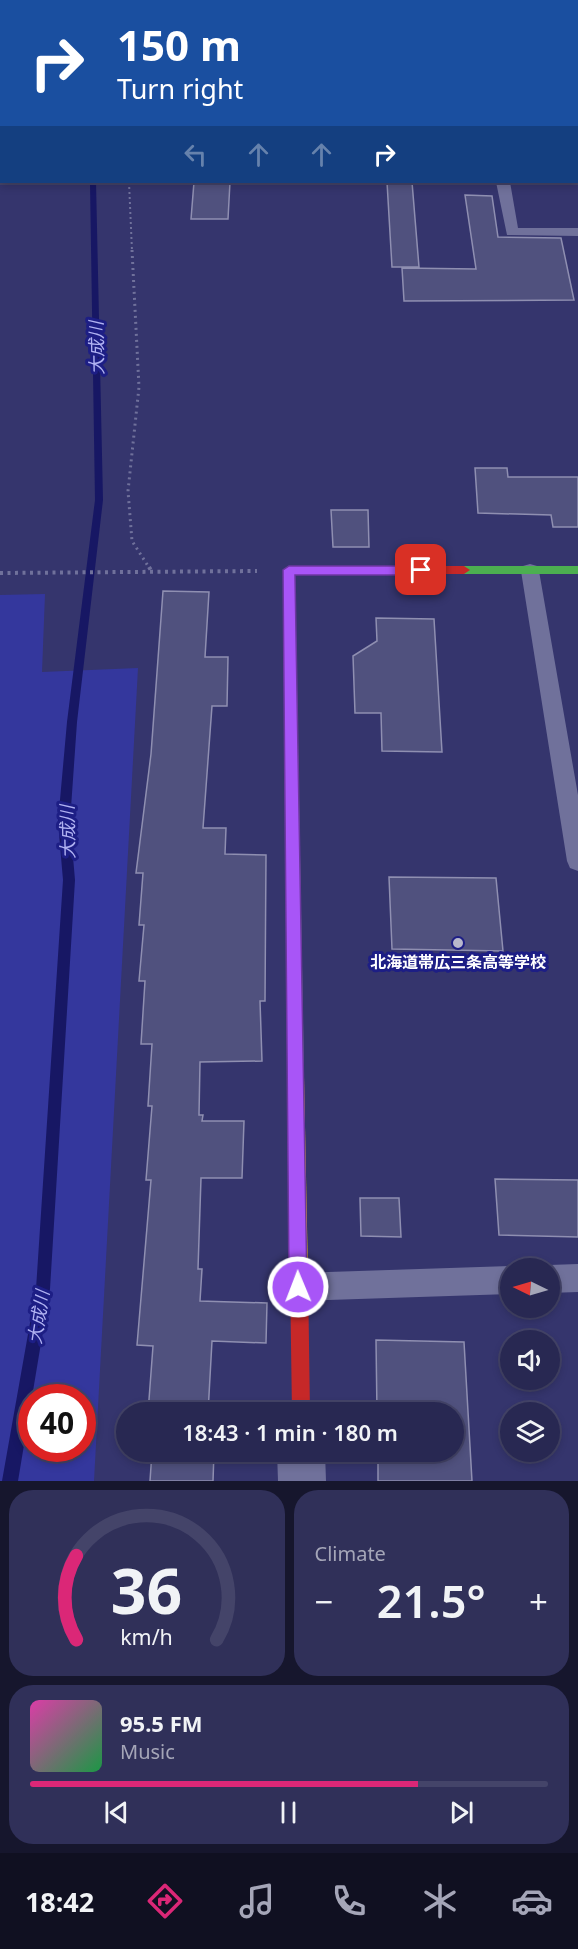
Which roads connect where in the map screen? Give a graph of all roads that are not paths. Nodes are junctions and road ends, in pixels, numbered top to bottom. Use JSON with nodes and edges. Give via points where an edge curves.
{"nodes":[{"id":1,"x":503,"y":183,"type":"edge"},
{"id":2,"x":578,"y":232,"type":"edge"},
{"id":3,"x":530,"y":570,"type":"junction"},
{"id":4,"x":578,"y":570,"type":"edge"},
{"id":5,"x":578,"y":861,"type":"edge"},
{"id":6,"x":578,"y":1278,"type":"edge"},
{"id":7,"x":560,"y":1279,"type":"edge"},
{"id":8,"x":500,"y":1280,"type":"edge"},
{"id":9,"x":298,"y":1287,"type":"junction"},
{"id":10,"x":300,"y":1402,"type":"edge"},
{"id":11,"x":301,"y":1462,"type":"edge"},
{"id":12,"x":302,"y":1481,"type":"edge"}],
"edges":[{"from":1,"to":2,"type":"lane","via":[[512,232]]},
{"from":3,"to":4,"type":"street"},
{"from":3,"to":5,"type":"lane"},
{"from":3,"to":9,"type":"street","via":[[289,570]]},
{"from":6,"to":7,"type":"lane"},
{"from":8,"to":9,"type":"lane"},
{"from":9,"to":10,"type":"street"},
{"from":11,"to":12,"type":"street"}]}
